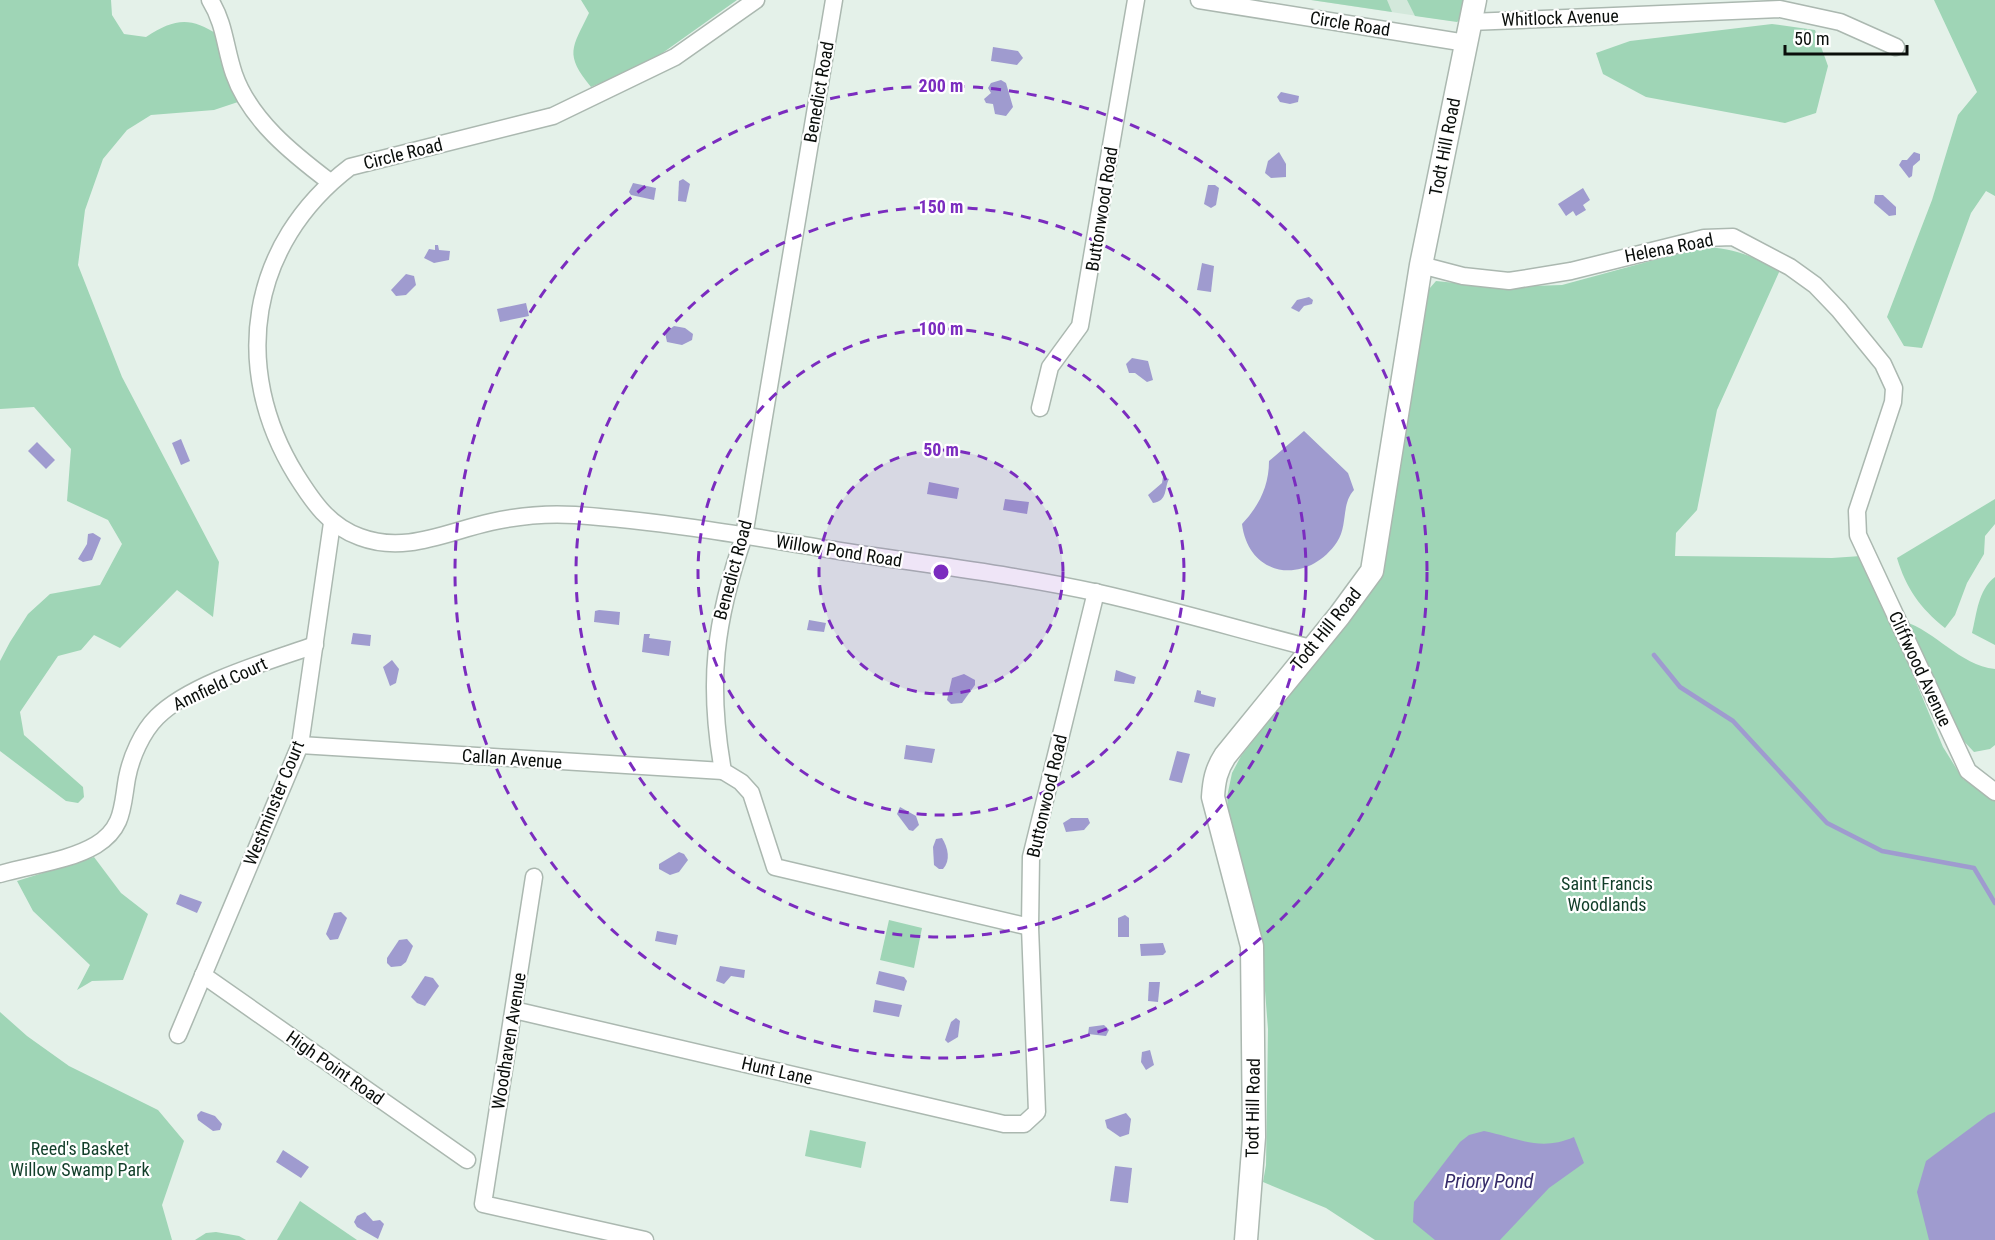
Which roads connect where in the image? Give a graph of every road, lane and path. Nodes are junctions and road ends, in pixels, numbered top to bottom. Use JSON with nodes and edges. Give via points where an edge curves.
{"nodes":[{"id":1,"x":210,"y":0,"type":"edge"},
{"id":2,"x":756,"y":0,"type":"edge"},
{"id":3,"x":834,"y":0,"type":"edge"},
{"id":4,"x":1136,"y":0,"type":"edge"},
{"id":5,"x":1199,"y":0,"type":"edge"},
{"id":6,"x":1475,"y":0,"type":"edge"},
{"id":7,"x":1468,"y":32,"type":"junction"},
{"id":8,"x":1896,"y":47,"type":"dead end"},
{"id":9,"x":330,"y":183,"type":"junction"},
{"id":10,"x":1421,"y":265,"type":"junction"},
{"id":11,"x":1040,"y":408,"type":"dead end"},
{"id":12,"x":332,"y":523,"type":"junction"},
{"id":13,"x":1858,"y":535,"type":"joint"},
{"id":14,"x":744,"y":536,"type":"junction"},
{"id":15,"x":1096,"y":592,"type":"junction"},
{"id":16,"x":315,"y":645,"type":"junction"},
{"id":17,"x":1311,"y":648,"type":"junction"},
{"id":18,"x":300,"y":745,"type":"junction"},
{"id":19,"x":723,"y":771,"type":"junction"},
{"id":20,"x":1995,"y":792,"type":"edge"},
{"id":21,"x":0,"y":874,"type":"edge"},
{"id":22,"x":534,"y":877,"type":"dead end"},
{"id":23,"x":1030,"y":927,"type":"junction"},
{"id":24,"x":203,"y":975,"type":"junction"},
{"id":25,"x":514,"y":1010,"type":"junction"},
{"id":26,"x":177,"y":1035,"type":"dead end"},
{"id":27,"x":1037,"y":1112,"type":"joint"},
{"id":28,"x":467,"y":1160,"type":"dead end"},
{"id":29,"x":645,"y":1240,"type":"edge"},
{"id":30,"x":1246,"y":1240,"type":"edge"}],
"edges":[{"from":1,"to":9,"type":"street","via":[[219,15],[234,74],[252,107],[281,143]]},
{"from":2,"to":9,"type":"street","name":"Circle Road","via":[[675,57],[553,116],[350,168]]},
{"from":3,"to":14,"type":"street","name":"Benedict Road"},
{"from":4,"to":11,"type":"street","name":"Buttonwood Road","via":[[1080,326],[1050,368]]},
{"from":5,"to":7,"type":"street","name":"Circle Road"},
{"from":6,"to":7,"type":"street","name":"Todt Hill Road"},
{"from":7,"to":8,"type":"street","name":"Whitlock Avenue","via":[[1780,9],[1840,22]]},
{"from":7,"to":10,"type":"street","name":"Todt Hill Road"},
{"from":9,"to":12,"type":"street","name":"Circle Road","via":[[282,243],[266,279],[259,310],[257,371],[264,406],[283,455],[308,495]]},
{"from":10,"to":13,"type":"street","name":"Helena Road","via":[[1463,276],[1509,281],[1571,271],[1704,238],[1733,237],[1790,267],[1839,310],[1883,364],[1894,388],[1893,402],[1857,511]]},
{"from":10,"to":17,"type":"street","name":"Todt Hill Road","via":[[1372,571]]},
{"from":12,"to":14,"type":"street","name":"Willow Pond Road","via":[[362,538],[390,545],[536,514],[575,515]]},
{"from":12,"to":16,"type":"street","name":"Westminster Court"},
{"from":13,"to":20,"type":"street","name":"Cliffwood Avenue","via":[[1968,771]]},
{"from":14,"to":15,"type":"street","name":"Willow Pond Road"},
{"from":14,"to":19,"type":"street","name":"Benedict Road","via":[[727,585],[714,660],[717,735]]},
{"from":15,"to":17,"type":"street","name":"Willow Pond Road"},
{"from":15,"to":23,"type":"street","name":"Buttonwood Road","via":[[1031,857]]},
{"from":16,"to":18,"type":"street","name":"Westminster Court"},
{"from":16,"to":21,"type":"street","name":"Annfield Court","via":[[171,704],[156,718],[136,749],[127,777],[122,816],[108,837],[76,853]]},
{"from":17,"to":30,"type":"street","name":"Todt Hill Road","via":[[1225,756],[1214,781],[1213,797],[1252,946],[1254,1137]]},
{"from":18,"to":19,"type":"street","name":"Callan Avenue"},
{"from":18,"to":24,"type":"street","name":"Westminster Court"},
{"from":19,"to":23,"type":"street","via":[[751,794],[775,867]]},
{"from":22,"to":25,"type":"street","name":"Woodhaven Avenue"},
{"from":23,"to":27,"type":"street","name":"Buttonwood Road"},
{"from":24,"to":26,"type":"street","name":"Westminster Court"},
{"from":24,"to":28,"type":"street","name":"High Point Road"},
{"from":25,"to":27,"type":"street","name":"Hunt Lane","via":[[1005,1124],[1024,1124]]},
{"from":25,"to":29,"type":"street","name":"Woodhaven Avenue","via":[[483,1204]]}]}
